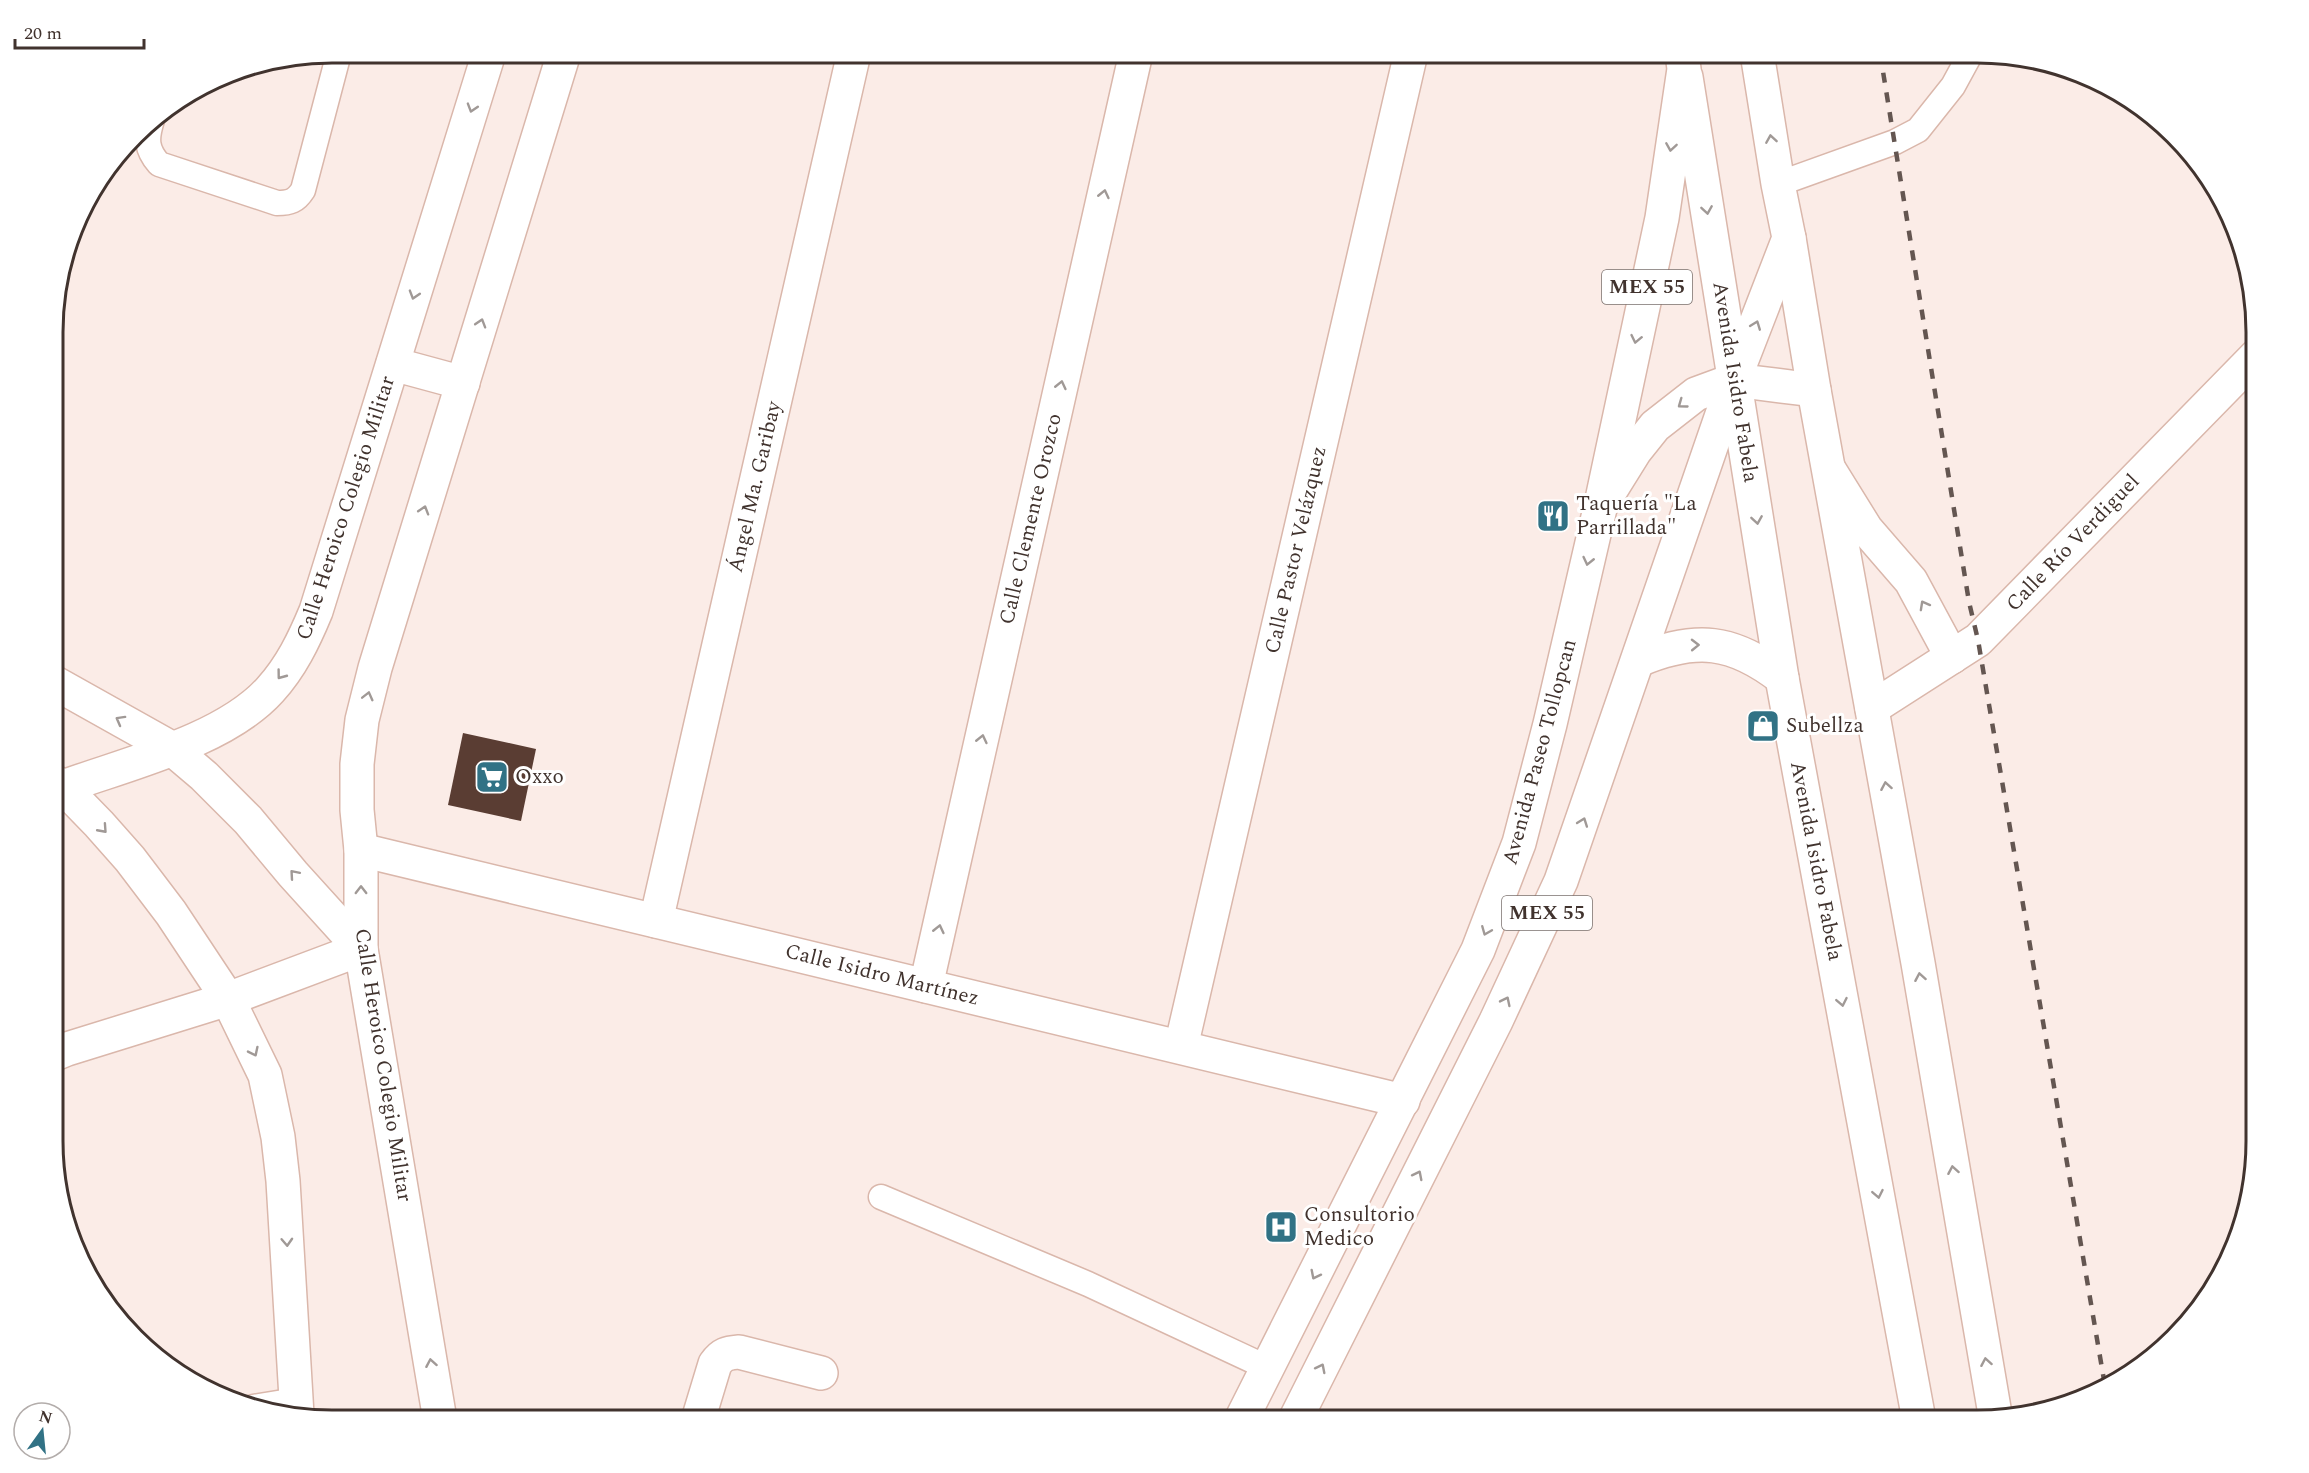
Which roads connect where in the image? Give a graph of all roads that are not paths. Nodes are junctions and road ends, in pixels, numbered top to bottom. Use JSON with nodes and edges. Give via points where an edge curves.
{"nodes":[{"id":1,"x":336,"y":63,"type":"edge"},
{"id":2,"x":486,"y":63,"type":"edge"},
{"id":3,"x":561,"y":63,"type":"edge"},
{"id":4,"x":851,"y":63,"type":"edge"},
{"id":5,"x":1134,"y":63,"type":"edge"},
{"id":6,"x":1408,"y":63,"type":"edge"},
{"id":7,"x":1683,"y":63,"type":"edge"},
{"id":8,"x":1683,"y":63,"type":"edge"},
{"id":9,"x":1759,"y":63,"type":"edge"},
{"id":10,"x":1965,"y":63,"type":"edge"},
{"id":11,"x":149,"y":136,"type":"edge"},
{"id":12,"x":1778,"y":184,"type":"junction"},
{"id":13,"x":1789,"y":238,"type":"junction"},
{"id":14,"x":393,"y":364,"type":"junction"},
{"id":15,"x":2246,"y":366,"type":"edge"},
{"id":16,"x":1734,"y":380,"type":"junction"},
{"id":17,"x":463,"y":383,"type":"junction"},
{"id":18,"x":1815,"y":390,"type":"junction"},
{"id":19,"x":1830,"y":471,"type":"junction"},
{"id":20,"x":1601,"y":504,"type":"junction"},
{"id":21,"x":1952,"y":657,"type":"junction"},
{"id":22,"x":1639,"y":660,"type":"junction"},
{"id":23,"x":1782,"y":678,"type":"junction"},
{"id":24,"x":63,"y":687,"type":"edge"},
{"id":25,"x":1872,"y":708,"type":"junction"},
{"id":26,"x":171,"y":748,"type":"junction"},
{"id":27,"x":63,"y":783,"type":"edge"},
{"id":28,"x":63,"y":788,"type":"edge"},
{"id":29,"x":361,"y":850,"type":"junction"},
{"id":30,"x":656,"y":921,"type":"junction"},
{"id":31,"x":361,"y":949,"type":"junction"},
{"id":32,"x":926,"y":986,"type":"junction"},
{"id":33,"x":228,"y":999,"type":"junction"},
{"id":34,"x":1181,"y":1047,"type":"junction"},
{"id":35,"x":63,"y":1051,"type":"edge"},
{"id":36,"x":1403,"y":1101,"type":"junction"},
{"id":37,"x":881,"y":1197,"type":"dead end"},
{"id":38,"x":1268,"y":1368,"type":"junction"},
{"id":39,"x":821,"y":1373,"type":"dead end"},
{"id":40,"x":296,"y":1407,"type":"edge"},
{"id":41,"x":1994,"y":1409,"type":"edge"},
{"id":42,"x":438,"y":1410,"type":"edge"},
{"id":43,"x":701,"y":1410,"type":"edge"},
{"id":44,"x":1246,"y":1410,"type":"edge"},
{"id":45,"x":1300,"y":1410,"type":"edge"},
{"id":46,"x":1917,"y":1410,"type":"edge"}],
"edges":[{"from":1,"to":11,"type":"lane","via":[[303,190],[290,203],[277,203],[159,164],[150,153]]},
{"from":2,"to":14,"type":"main road","name":"Calle Heroico Colegio Militar","one_way":true},
{"from":17,"to":3,"type":"main road","name":"Calle Heroico Colegio Militar","one_way":true},
{"from":4,"to":30,"type":"main road","name":"Ángel Ma. Garibay"},
{"from":32,"to":5,"type":"main road","name":"Calle Clemente Orozco","one_way":true},
{"from":6,"to":34,"type":"main road","name":"Calle Pastor Velázquez"},
{"from":7,"to":16,"type":"main road","name":"Avenida Isidro Fabela","number":"MEX 55","one_way":true},
{"from":8,"to":20,"type":"main road","name":"Avenida Paseo Tollopcan","number":"MEX 55","one_way":true,"via":[[1662,218]]},
{"from":12,"to":9,"type":"main road","one_way":true},
{"from":10,"to":12,"type":"lane","via":[[1953,86],[1918,130]]},
{"from":12,"to":13,"type":"main road"},
{"from":16,"to":13,"type":"main road","one_way":true},
{"from":13,"to":18,"type":"main road"},
{"from":14,"to":17,"type":"main road"},
{"from":14,"to":26,"type":"main road","name":"Calle Heroico Colegio Militar","one_way":true,"via":[[316,611],[298,653],[269,691],[229,724]]},
{"from":15,"to":21,"type":"main road","name":"Calle Río Verdiguel","via":[[1978,640]]},
{"from":16,"to":18,"type":"main road"},
{"from":16,"to":20,"type":"main road","one_way":true,"via":[[1696,394],[1654,426]]},
{"from":16,"to":22,"type":"main road","number":"MEX 55"},
{"from":16,"to":23,"type":"main road","name":"Avenida Isidro Fabela","number":"MEX 55","one_way":true},
{"from":29,"to":17,"type":"main road","name":"Calle Heroico Colegio Militar","one_way":true,"via":[[357,764],[362,720]]},
{"from":18,"to":19,"type":"main road"},
{"from":21,"to":19,"type":"main road","one_way":true,"via":[[1911,581],[1866,529]]},
{"from":19,"to":25,"type":"main road"},
{"from":20,"to":36,"type":"main road","name":"Avenida Paseo Tollopcan","number":"MEX 55","one_way":true,"via":[[1519,843],[1478,950]]},
{"from":21,"to":25,"type":"main road","name":"Calle Río Verdiguel"},
{"from":22,"to":23,"type":"main road","one_way":true,"via":[[1663,650],[1714,645],[1762,662]]},
{"from":45,"to":22,"type":"main road","number":"MEX 55","one_way":true,"via":[[1528,954],[1576,842]]},
{"from":23,"to":46,"type":"main road","name":"Avenida Isidro Fabela","number":"MEX 55","one_way":true},
{"from":26,"to":24,"type":"main road","one_way":true},
{"from":41,"to":25,"type":"main road","one_way":true},
{"from":26,"to":27,"type":"main road","name":"Calle Heroico Colegio Militar"},
{"from":31,"to":26,"type":"main road","one_way":true,"via":[[248,820]]},
{"from":28,"to":33,"type":"main road","name":"Calle Heroico Colegio Militar","one_way":true,"via":[[130,859]]},
{"from":29,"to":30,"type":"main road","name":"Calle Isidro Martínez"},
{"from":31,"to":29,"type":"main road","name":"Calle Heroico Colegio Militar","one_way":true},
{"from":30,"to":32,"type":"main road","name":"Calle Isidro Martínez"},
{"from":31,"to":33,"type":"main road"},
{"from":42,"to":31,"type":"main road","name":"Calle Heroico Colegio Militar","one_way":true},
{"from":32,"to":34,"type":"main road","name":"Calle Isidro Martínez"},
{"from":33,"to":35,"type":"main road"},
{"from":33,"to":40,"type":"main road","name":"Calle Heroico Colegio Militar","one_way":true,"via":[[266,1075],[278,1137]]},
{"from":34,"to":36,"type":"main road","name":"Calle Isidro Martínez"},
{"from":36,"to":38,"type":"main road","name":"Avenida Paseo Tollopcan","number":"MEX 55","one_way":true},
{"from":37,"to":38,"type":"lane","via":[[1088,1284]]},
{"from":38,"to":44,"type":"main road","name":"Avenida Paseo Tollopcan","number":"MEX 55"},
{"from":39,"to":43,"type":"main road","via":[[740,1352],[727,1353],[715,1364]]}]}
